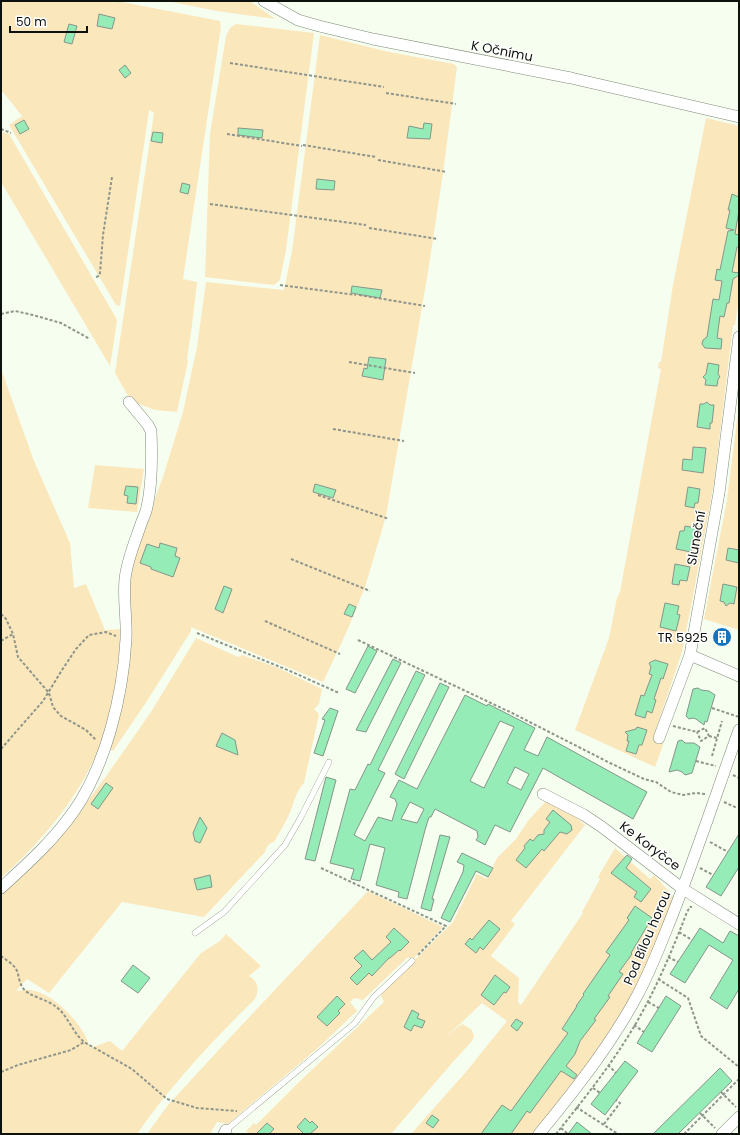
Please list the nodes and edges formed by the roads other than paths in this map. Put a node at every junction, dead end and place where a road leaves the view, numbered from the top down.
1 (264, 1) edge
2 (739, 117) edge
3 (739, 339) edge
4 (129, 402) dead end
5 (690, 655) junction
6 (739, 676) edge
7 (739, 730) edge
8 (659, 738) dead end
9 (329, 762) dead end
10 (543, 794) dead end
11 (1, 888) edge
12 (683, 889) junction
13 (739, 924) edge
14 (195, 933) dead end
15 (412, 961) road end
16 (739, 1117) edge
17 (225, 1132) edge
18 (720, 1132) edge
19 (539, 1134) edge

1 - 2 street, K Očnímu
3 - 5 street, Sluneční
4 - 11 street
5 - 6 street
5 - 8 street, Sluneční
7 - 12 street, Pod Bílou horou
9 - 14 lane
10 - 12 street, Ke Koryčce
12 - 13 street, Ke Koryčce
12 - 19 street, Pod Bílou horou
15 - 17 lane
16 - 18 street

